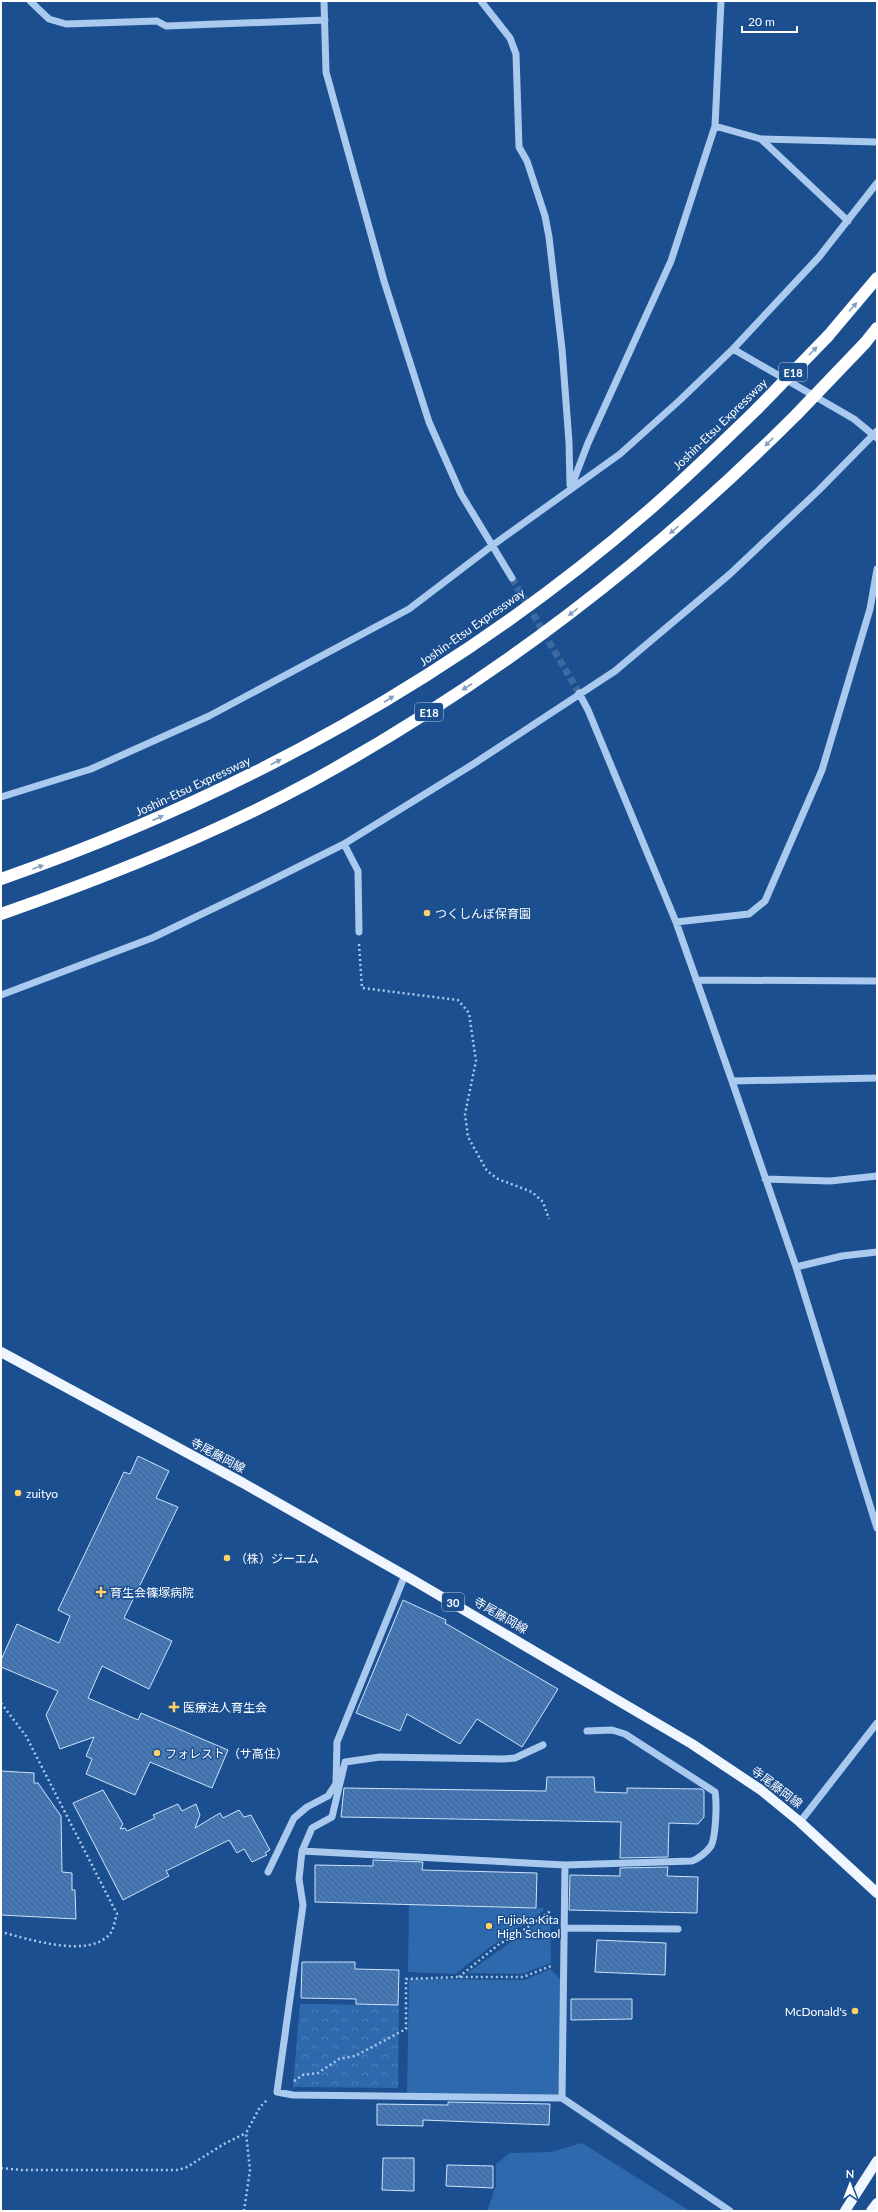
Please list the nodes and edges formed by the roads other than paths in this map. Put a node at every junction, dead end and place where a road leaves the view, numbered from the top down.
1 (30, 1) edge
2 (324, 1) edge
3 (481, 1) edge
4 (721, 1) edge
5 (325, 20) junction
6 (715, 126) junction
7 (761, 139) junction
8 (877, 142) edge
9 (877, 183) edge
10 (848, 221) junction
11 (877, 278) edge
12 (877, 328) edge
13 (733, 349) junction
14 (876, 435) edge
15 (570, 490) junction
16 (493, 545) junction
17 (877, 570) edge
18 (512, 578) tunnel mouth
19 (579, 693) junction
20 (1, 797) edge
21 (344, 844) junction
22 (1, 879) edge
23 (1, 914) edge
24 (676, 922) junction
25 (359, 932) road end
26 (696, 980) junction
27 (877, 981) edge
28 (1, 995) edge
29 (877, 1078) edge
30 (732, 1081) junction
31 (877, 1176) edge
32 (765, 1179) junction
33 (877, 1252) edge
34 (796, 1267) junction
35 (1, 1352) edge
36 (877, 1528) edge
37 (405, 1575) junction
38 (877, 1723) edge
39 (587, 1731) dead end
40 (543, 1745) dead end
41 (800, 1822) junction
42 (302, 1851) junction
43 (565, 1865) junction
44 (268, 1872) dead end
45 (877, 1893) edge
46 (565, 1928) junction
47 (678, 1929) dead end
48 (562, 2098) junction
49 (877, 2162) edge
50 (877, 2203) edge
51 (730, 2211) edge
52 (845, 2211) edge
53 (871, 2211) edge

1 - 5 street
2 - 5 street
3 - 15 street
4 - 6 street
5 - 16 street
6 - 7 street
6 - 15 street
7 - 8 street
7 - 10 street
9 - 10 street
10 - 13 street
22 -> 11 highway, Joshin-Etsu Expressway / E18, bridge
12 -> 23 highway, E18, bridge
13 - 14 street
13 - 15 street
14 - 19 street
15 - 16 street
16 - 18 street
16 - 20 street
17 - 24 street
19 - 21 street
19 - 24 street
21 - 25 street
21 - 28 street
24 - 26 street
26 - 27 street
26 - 30 street
29 - 30 street
30 - 32 street
31 - 32 street
32 - 34 street
33 - 34 street
34 - 36 street
35 - 37 main road, 寺尾藤岡線 / 30
37 - 41 main road, 寺尾藤岡線 / 30
37 - 44 street
38 - 41 street
39 - 43 street
40 - 42 street
41 - 45 main road, 寺尾藤岡線 / 30
42 - 43 street
42 - 48 street
43 - 46 street
46 - 47 street
46 - 48 street
48 - 51 street
49 - 52 main road
50 - 53 main road

